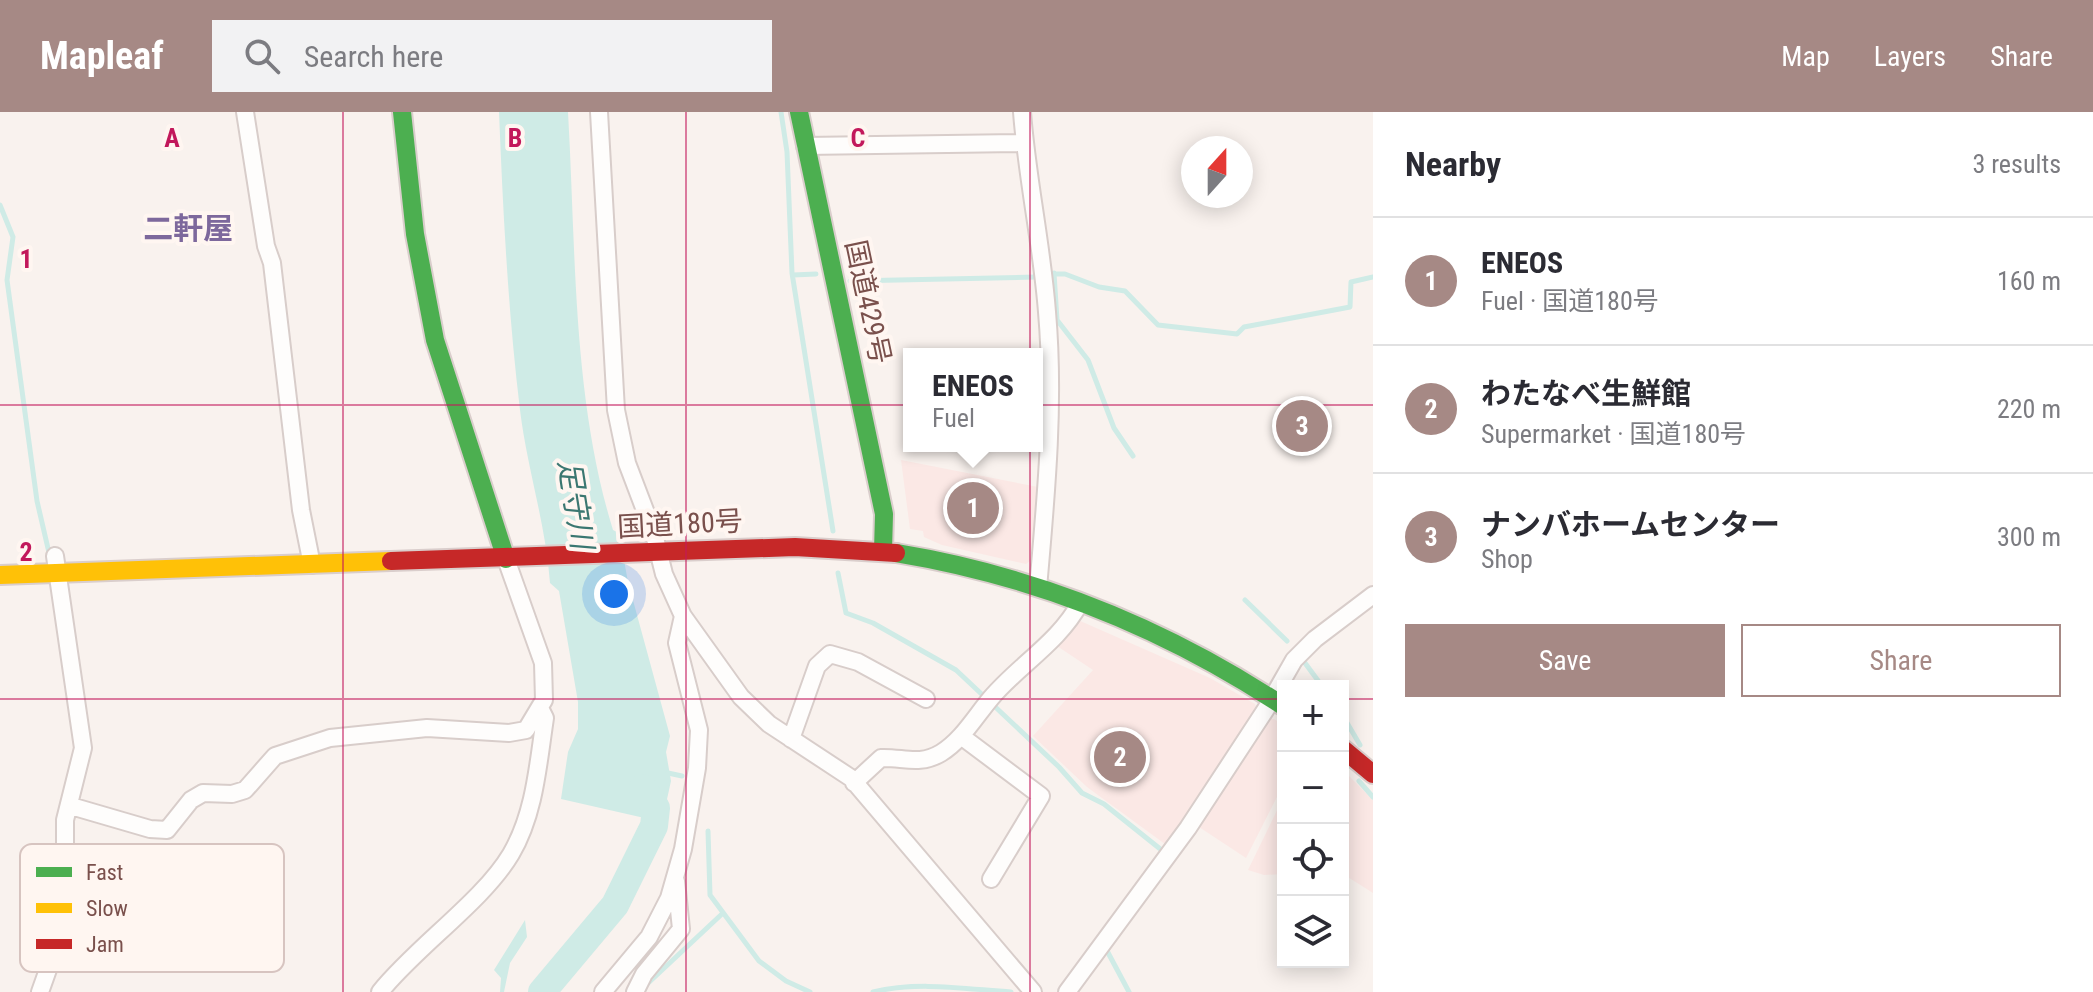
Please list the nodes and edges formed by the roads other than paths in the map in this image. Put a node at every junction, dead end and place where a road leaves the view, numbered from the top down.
1 (245, 112) edge
2 (402, 112) edge
3 (599, 112) edge
4 (799, 112) edge
5 (1022, 112) edge
6 (1024, 143) junction
7 (805, 146) junction
8 (883, 551) junction
9 (658, 553) junction
10 (514, 559) junction
11 (56, 565) junction
12 (312, 565) junction
13 (0, 575) edge
14 (1038, 588) junction
15 (1373, 595) edge
16 (1080, 603) junction
17 (683, 616) junction
18 (1286, 680) edge
19 (926, 699) dead end
20 (1277, 701) edge
21 (1277, 703) edge
22 (540, 708) junction
23 (961, 736) junction
24 (791, 739) junction
25 (1347, 752) edge
26 (1373, 774) edge
27 (854, 783) junction
28 (71, 806) junction
29 (65, 844) edge
30 (676, 879) junction
31 (991, 879) dead end
32 (47, 972) edge
33 (40, 992) edge
34 (380, 992) edge
35 (603, 992) edge
36 (635, 992) edge
37 (1033, 992) edge
38 (1067, 992) edge

1 - 12 street
2 - 10 main road
3 - 9 street
4 - 7 main road, 国道429号
5 - 6 street
6 - 7 street
6 - 14 street
7 - 8 main road, 国道429号
8 - 9 main road, 国道180号
8 - 14 main road, 国道180号
9 - 10 main road, 国道180号
9 - 17 street
10 - 12 main road, 国道180号
10 - 22 street
11 - 12 main road, 国道180号
11 - 13 main road, 国道180号
11 - 28 street
14 - 16 main road, 国道180号
15 - 18 street
16 - 20 main road, 国道180号
16 - 23 street
17 - 24 street
17 - 30 street
19 - 24 street
21 - 38 street
22 - 28 street
22 - 34 street
23 - 27 street
23 - 31 street
24 - 27 street
25 - 26 main road
27 - 37 street
28 - 29 street
30 - 35 street
30 - 36 street
32 - 33 street

